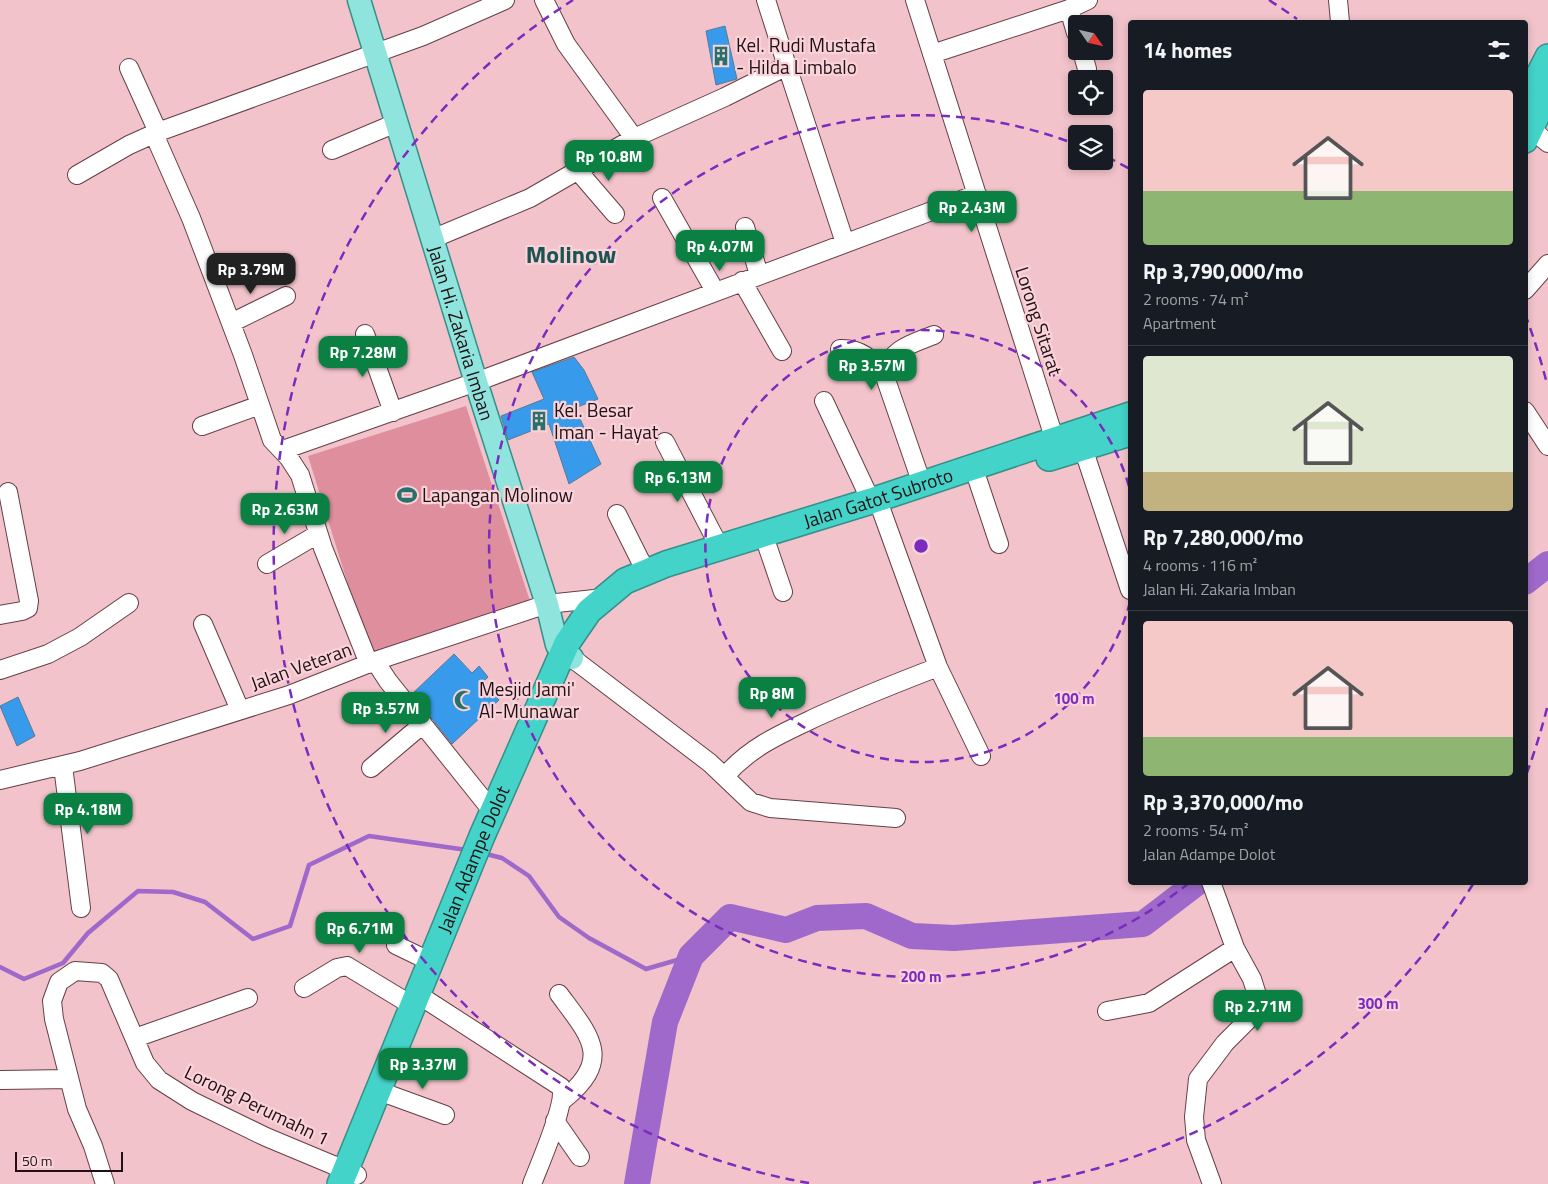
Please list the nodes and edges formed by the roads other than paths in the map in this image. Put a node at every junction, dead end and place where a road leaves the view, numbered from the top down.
1 (359, 0) edge
2 (505, 0) edge
3 (544, 0) edge
4 (766, 0) edge
5 (915, 0) edge
6 (1088, 0) edge
7 (1338, 0) edge
8 (482, 5) edge
9 (1069, 9) junction
10 (1071, 15) edge
11 (1340, 20) edge
12 (374, 52) junction
13 (932, 54) junction
14 (1548, 57) edge
15 (1084, 60) edge
16 (787, 66) junction
17 (129, 68) dead end
18 (1087, 69) dead end
19 (1548, 92) edge
20 (1528, 96) edge
21 (396, 123) junction
22 (156, 133) junction
23 (1534, 137) edge
24 (634, 138) junction
25 (332, 150) dead end
26 (578, 170) junction
27 (77, 175) dead end
28 (977, 194) junction
29 (662, 198) dead end
30 (615, 214) dead end
31 (745, 227) dead end
32 (432, 239) junction
33 (845, 243) junction
34 (1548, 264) edge
35 (759, 275) junction
36 (742, 281) junction
37 (1528, 287) edge
38 (715, 291) junction
39 (286, 296) dead end
40 (231, 323) junction
41 (365, 334) dead end
42 (934, 335) dead end
43 (840, 349) dead end
44 (782, 351) dead end
45 (884, 374) junction
46 (476, 382) junction
47 (824, 401) dead end
48 (260, 405) junction
49 (392, 412) junction
50 (1128, 416) edge
51 (1528, 416) edge
52 (202, 426) dead end
53 (1128, 433) edge
54 (665, 442) dead end
55 (1548, 446) edge
56 (1066, 448) junction
57 (283, 450) junction
58 (978, 481) junction
59 (922, 484) junction
60 (8, 492) dead end
61 (877, 506) junction
62 (618, 514) dead end
63 (318, 534) junction
64 (999, 544) dead end
65 (768, 548) junction
66 (708, 557) junction
67 (267, 564) dead end
68 (1128, 586) edge
69 (624, 588) junction
70 (783, 592) dead end
71 (129, 603) dead end
72 (548, 604) junction
73 (0, 615) edge
74 (203, 624) dead end
75 (568, 655) junction
76 (372, 662) junction
77 (938, 667) junction
78 (0, 670) edge
79 (240, 710) junction
80 (423, 724) junction
81 (981, 756) dead end
82 (63, 766) junction
83 (371, 768) dead end
84 (725, 776) junction
85 (1, 778) edge
86 (493, 812) junction
87 (896, 818) dead end
88 (488, 839) junction
89 (478, 863) junction
90 (1212, 885) edge
91 (81, 908) dead end
92 (396, 945) dead end
93 (1236, 948) junction
94 (431, 962) junction
95 (304, 988) dead end
96 (559, 994) dead end
97 (248, 998) dead end
98 (421, 1004) junction
99 (1107, 1011) dead end
100 (135, 1038) junction
101 (69, 1079) junction
102 (0, 1080) edge
103 (390, 1095) junction
104 (563, 1100) junction
105 (445, 1115) dead end
106 (555, 1121) junction
107 (580, 1157) dead end
108 (349, 1178) edge
109 (105, 1184) edge
110 (532, 1184) edge
111 (1212, 1184) edge

1 - 12 main road, Jalan Hi. Zakaria Imban
2 - 8 street
3 - 24 street
4 - 16 street
5 - 13 street, Lorong Sitarat
6 - 9 street
7 - 11 street
8 - 12 street
9 - 10 street
9 - 13 street
12 - 21 main road, Jalan Hi. Zakaria Imban
12 - 22 street
13 - 28 street, Lorong Sitarat
14 - 20 highway
15 - 18 street
16 - 24 street
16 - 33 street
17 - 22 street
19 - 23 highway
21 - 25 street
21 - 32 main road, Jalan Hi. Zakaria Imban
22 - 27 street
22 - 40 street
24 - 26 street
26 - 30 street
26 - 32 street
28 - 33 street
28 - 56 street, Lorong Sitarat
29 - 38 street
31 - 35 street
32 - 46 main road, Jalan Hi. Zakaria Imban
33 - 35 street
34 - 37 street
35 - 36 street
36 - 38 street
36 - 44 street
38 - 46 street
39 - 40 street
40 - 48 street
41 - 49 street
42 - 45 street
43 - 45 street
45 - 59 street
46 - 49 street
46 - 72 main road, Jalan Hi. Zakaria Imban
47 - 61 street
48 - 52 street
48 - 57 street
49 - 57 street
50 - 56 highway, Jalan Gatot Subroto
51 - 55 street
53 - 56 highway, Jalan Gatot Subroto
54 - 66 street
56 - 58 highway, Jalan Gatot Subroto
56 - 59 highway, Jalan Gatot Subroto
56 - 68 street, Lorong Sitarat
57 - 63 street
58 - 61 highway, Jalan Gatot Subroto
58 - 64 street
59 - 61 highway, Jalan Gatot Subroto
60 - 73 street
61 - 65 highway, Jalan Gatot Subroto
61 - 66 highway, Jalan Gatot Subroto
61 - 77 street
62 - 69 street
63 - 67 street
63 - 76 street
65 - 66 highway, Jalan Gatot Subroto
65 - 70 street
66 - 69 highway, Jalan Gatot Subroto
69 - 72 street, Jalan Veteran
69 - 75 highway, Jalan Adampe Dolot
71 - 78 street
72 - 75 main road, Jalan Hi. Zakaria Imban
72 - 76 street, Jalan Veteran
74 - 79 street
75 - 84 street
75 - 86 highway, Jalan Adampe Dolot
75 - 88 highway, Jalan Adampe Dolot
76 - 79 street, Jalan Veteran
76 - 80 street
77 - 81 street
77 - 84 street
79 - 82 street, Jalan Veteran
80 - 83 street
80 - 86 street
82 - 85 street, Jalan Veteran
82 - 91 street
84 - 87 street
86 - 88 highway, Jalan Adampe Dolot
88 - 89 highway, Jalan Adampe Dolot
89 - 94 highway, Jalan Adampe Dolot
89 - 98 highway, Jalan Adampe Dolot
90 - 93 street
92 - 94 street
93 - 99 street
93 - 111 street
94 - 98 highway, Jalan Adampe Dolot
95 - 98 street
96 - 104 street
97 - 100 street
98 - 103 highway, Jalan Adampe Dolot
98 - 104 street
98 - 108 highway, Jalan Adampe Dolot
100 - 101 street, Lorong Perumahn 1
100 - 108 street, Lorong Perumahn 1
101 - 102 street
101 - 109 street, Lorong Perumahn 1
103 - 105 street
103 - 108 highway, Jalan Adampe Dolot
104 - 106 street
106 - 107 street
106 - 110 street

